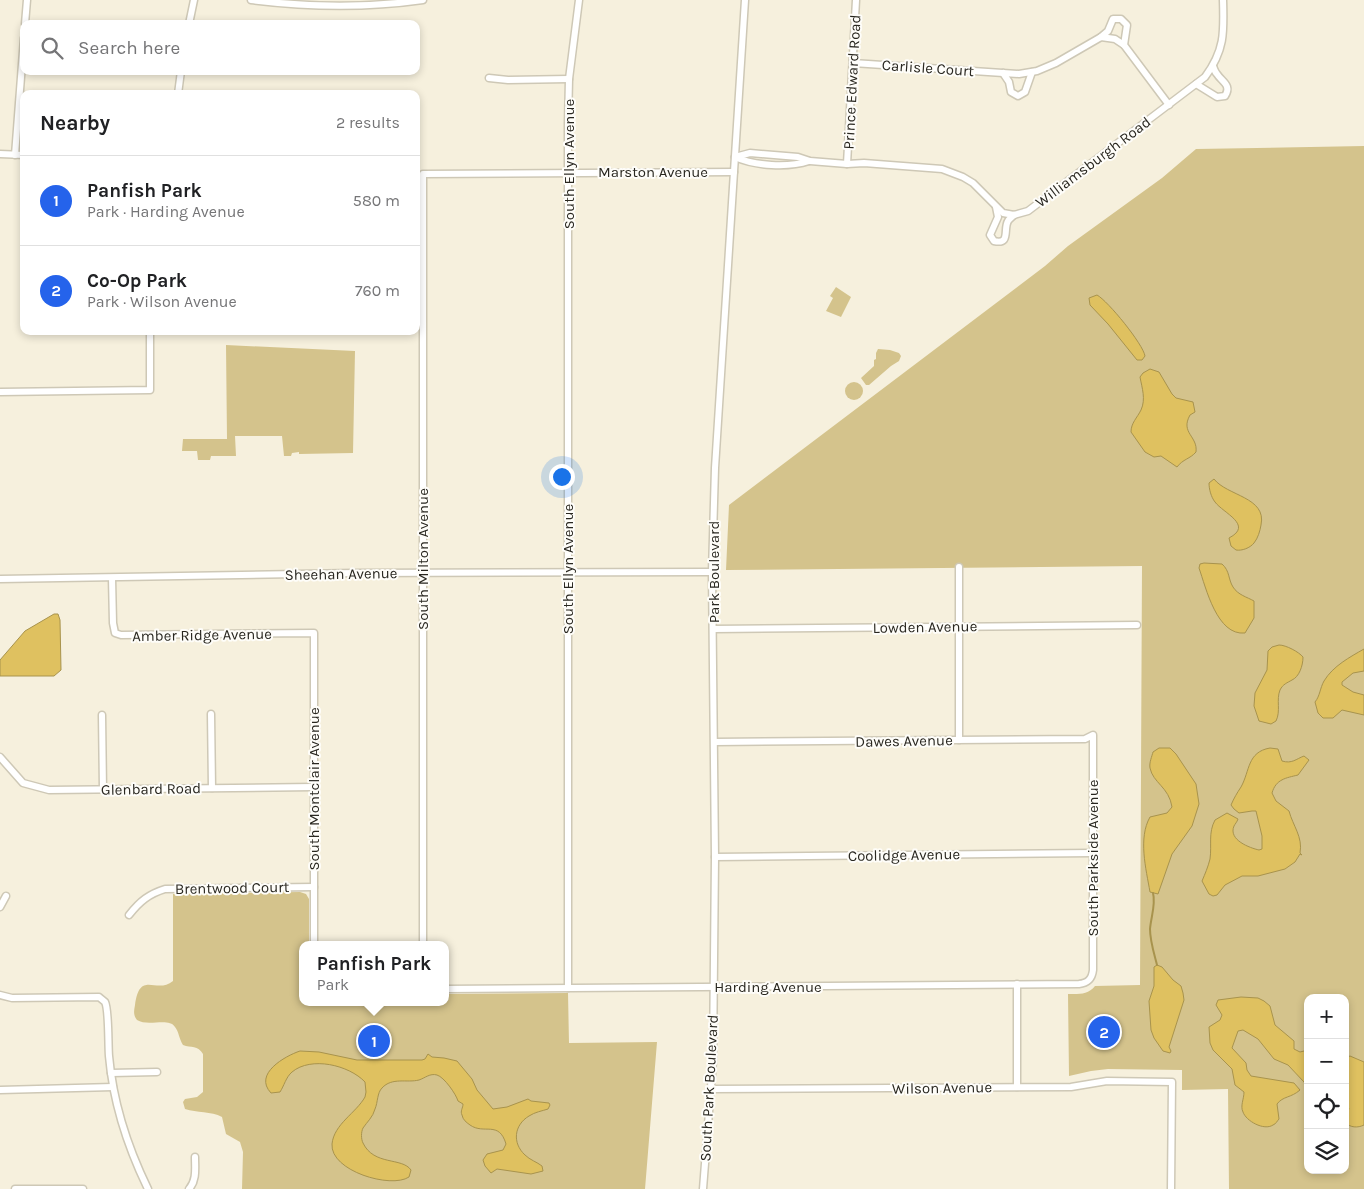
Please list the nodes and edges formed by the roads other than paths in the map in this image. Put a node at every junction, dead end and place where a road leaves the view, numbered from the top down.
1 (26, 0) edge
2 (194, 0) edge
3 (250, 0) edge
4 (423, 0) edge
5 (579, 0) edge
6 (745, 0) edge
7 (856, 0) edge
8 (1223, 0) edge
9 (25, 20) edge
10 (190, 20) edge
11 (1101, 37) junction
12 (1124, 45) junction
13 (853, 63) junction
14 (1213, 66) junction
15 (1032, 72) junction
16 (1003, 73) junction
17 (21, 75) edge
18 (180, 75) edge
19 (489, 78) dead end
20 (569, 79) junction
21 (1196, 84) junction
22 (20, 90) edge
23 (20, 90) edge
24 (179, 90) edge
25 (1169, 105) junction
26 (0, 154) edge
27 (15, 155) junction
28 (20, 155) edge
29 (735, 157) junction
30 (810, 161) junction
31 (847, 164) junction
32 (568, 172) junction
33 (734, 172) junction
34 (423, 174) joint
35 (996, 207) junction
36 (1014, 215) junction
37 (150, 335) edge
38 (0, 392) edge
39 (959, 567) dead end
40 (568, 572) junction
41 (712, 572) junction
42 (423, 573) junction
43 (112, 578) junction
44 (0, 579) edge
45 (1137, 625) dead end
46 (959, 626) junction
47 (714, 629) junction
48 (314, 634) joint
49 (211, 714) dead end
50 (102, 715) dead end
51 (1094, 735) joint
52 (959, 740) junction
53 (714, 742) junction
54 (0, 757) edge
55 (314, 787) junction
56 (212, 788) junction
57 (103, 790) junction
58 (1093, 853) junction
59 (715, 857) junction
60 (314, 887) junction
61 (6, 896) dead end
62 (0, 908) edge
63 (129, 915) dead end
64 (314, 941) edge
65 (423, 941) edge
66 (1090, 980) joint
67 (1017, 984) junction
68 (713, 987) junction
69 (568, 988) junction
70 (449, 989) edge
71 (0, 995) edge
72 (157, 1072) dead end
73 (111, 1073) junction
74 (113, 1087) junction
75 (1017, 1087) junction
76 (712, 1089) junction
77 (0, 1090) edge
78 (195, 1157) dead end
79 (15, 1189) edge
80 (83, 1189) edge
81 (148, 1189) edge
82 (189, 1189) edge
83 (703, 1189) edge
84 (1171, 1189) edge

1 - 9 street
2 - 10 street
3 - 4 street
5 - 20 street, South Ellyn Avenue
6 - 29 street
7 - 13 street, Prince Edward Road
8 - 14 street
11 - 12 street
11 - 12 street, Carlisle Court
11 - 15 street, Carlisle Court
12 - 25 street
13 - 16 street, Carlisle Court
13 - 31 street, Prince Edward Road
14 - 21 street, Williamsburgh Road
14 - 21 street
15 - 16 street, Carlisle Court
15 - 16 street
17 - 22 street
18 - 24 street
19 - 20 street
20 - 32 street, South Ellyn Avenue
21 - 25 street, Williamsburgh Road
23 - 27 street
25 - 36 street, Williamsburgh Road
26 - 27 street
27 - 28 street
29 - 30 street
29 - 30 street
29 - 33 street, Park Boulevard
30 - 31 street
31 - 35 street
32 - 33 street, Marston Avenue
32 - 34 street, Marston Avenue
32 - 40 street, South Ellyn Avenue
33 - 41 street, Park Boulevard
34 - 42 street, South Milton Avenue
35 - 36 street
35 - 36 street
37 - 38 street
39 - 46 street
40 - 41 street, Sheehan Avenue
40 - 42 street, Sheehan Avenue
40 - 69 street, South Ellyn Avenue
41 - 47 street, Park Boulevard
42 - 43 street, Sheehan Avenue
42 - 65 street, South Milton Avenue
43 - 44 street, Sheehan Avenue
43 - 48 street, Amber Ridge Avenue
45 - 46 street, Lowden Avenue
46 - 47 street, Lowden Avenue
46 - 52 street
47 - 53 street, Park Boulevard
48 - 55 street, South Montclair Avenue
49 - 56 street
50 - 57 street
51 - 52 street, Dawes Avenue
51 - 58 street, South Parkside Avenue
52 - 53 street, Dawes Avenue
53 - 59 street, Park Boulevard
54 - 57 street, Glenbard Road
55 - 56 street, Glenbard Road
55 - 60 street, South Montclair Avenue
56 - 57 street, Glenbard Road
58 - 59 street, Coolidge Avenue
58 - 66 street, South Parkside Avenue
59 - 68 street, Park Boulevard
60 - 63 street, Brentwood Court
60 - 64 street, South Montclair Avenue
61 - 62 street
66 - 67 street, Harding Avenue
67 - 68 street, Harding Avenue
67 - 75 street
68 - 69 street, Harding Avenue
68 - 76 street, South Park Boulevard
69 - 70 street, Harding Avenue
71 - 73 street
72 - 73 street
73 - 74 street
74 - 77 street
74 - 81 street
75 - 76 street, Wilson Avenue
75 - 84 street, Wilson Avenue
76 - 83 street, South Park Boulevard
78 - 82 street
79 - 80 street

